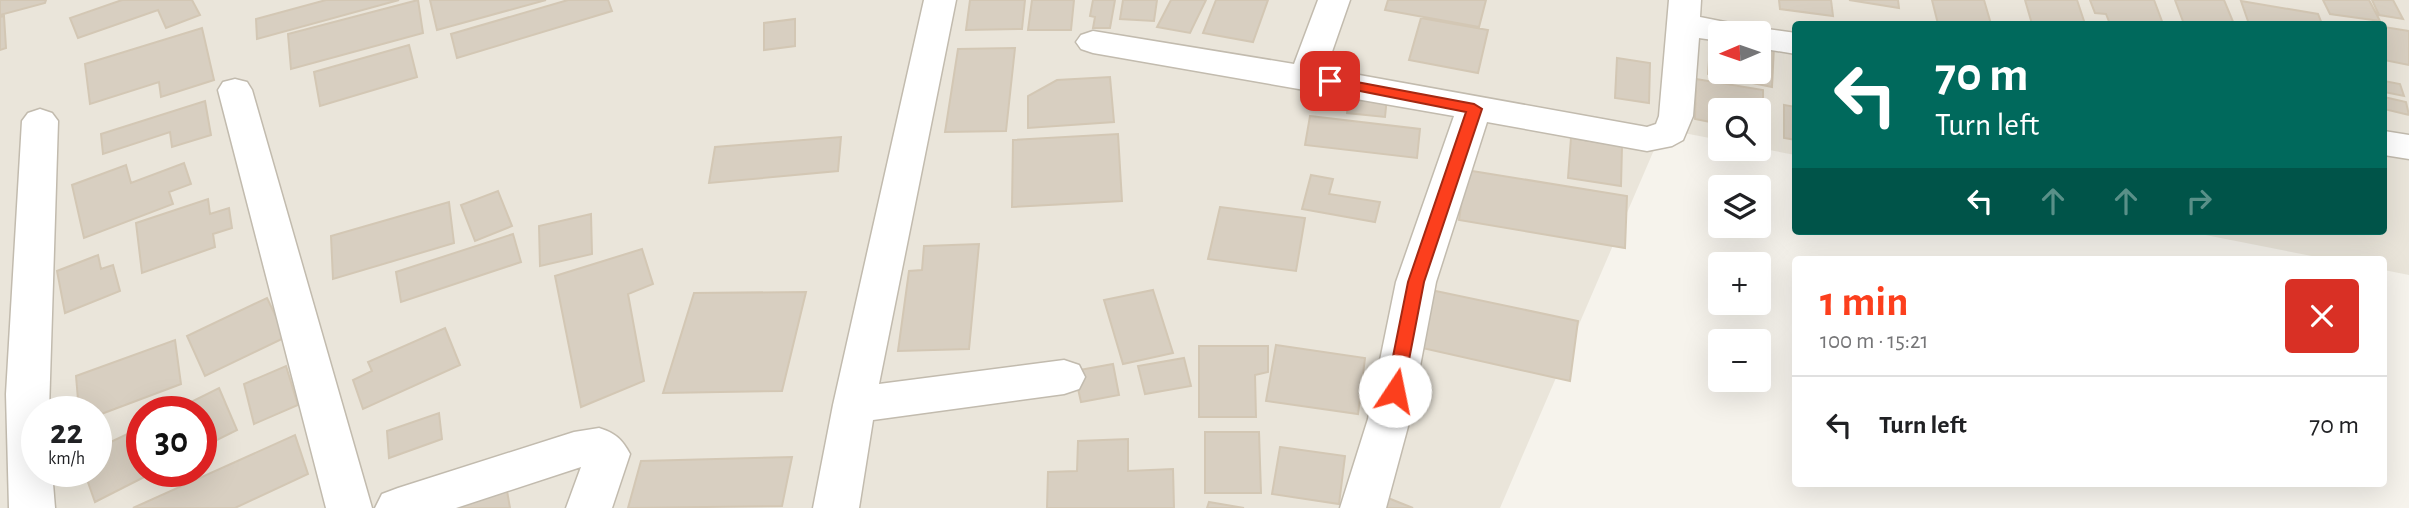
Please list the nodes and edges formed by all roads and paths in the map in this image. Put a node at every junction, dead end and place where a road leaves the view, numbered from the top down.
1 (940, 0) edge
2 (1334, 0) edge
3 (1684, 12) edge
4 (1708, 22) edge
5 (1771, 40) edge
6 (1093, 42) dead end
7 (1792, 43) edge
8 (1306, 77) junction
9 (235, 90) dead end
10 (1474, 109) junction
11 (40, 121) dead end
12 (2387, 143) edge
13 (2409, 147) edge
14 (1064, 377) dead end
15 (854, 405) junction
16 (32, 508) edge
17 (349, 508) edge
18 (398, 508) edge
19 (589, 508) edge
20 (836, 508) edge
21 (1363, 508) edge

1 - 15 street
2 - 8 street
3 - 4 street
3 - 10 street
5 - 7 street
6 - 8 street
8 - 10 street
9 - 17 street
10 - 21 street
11 - 16 street
12 - 13 street
14 - 15 street
15 - 20 street
18 - 19 street

